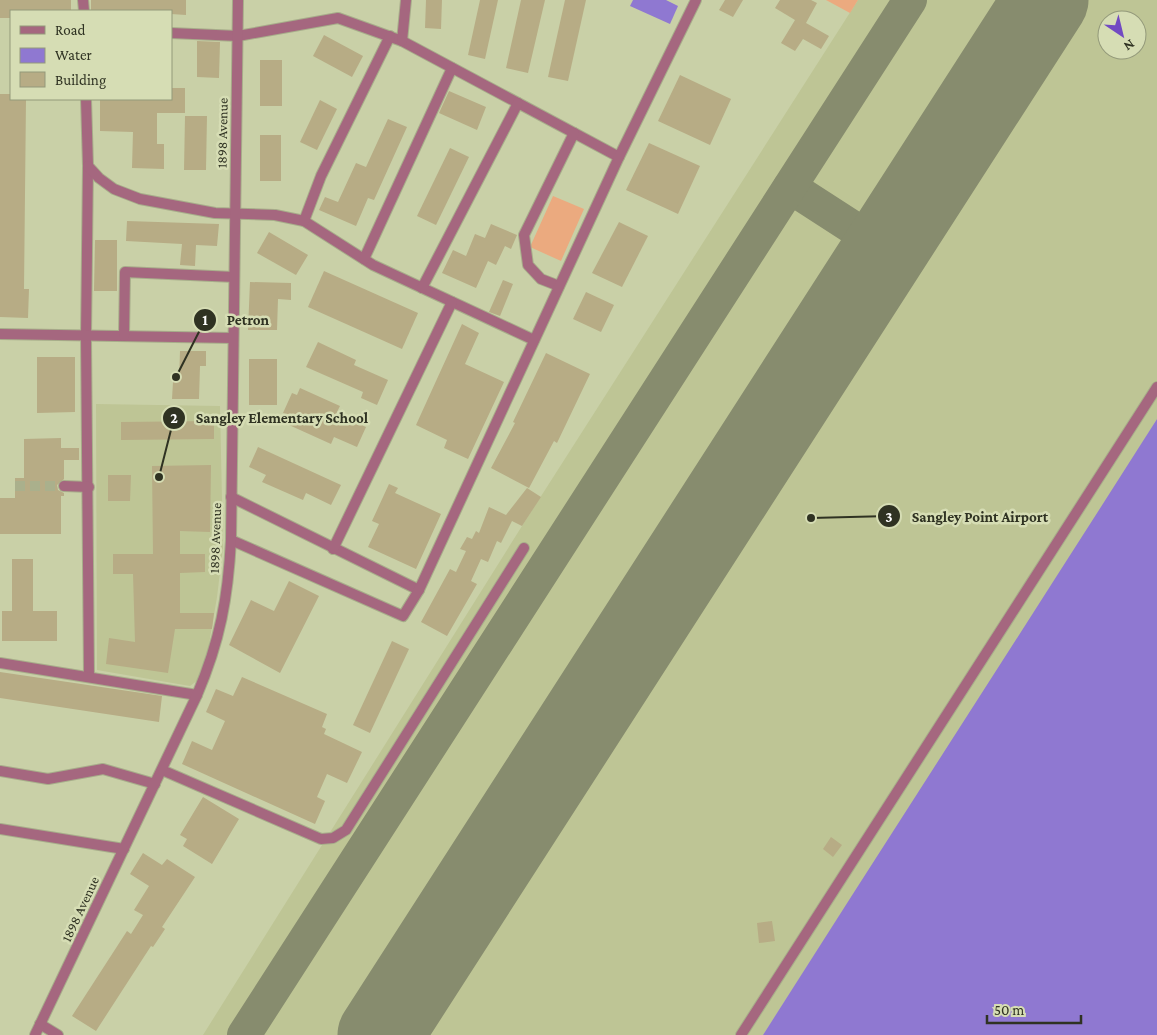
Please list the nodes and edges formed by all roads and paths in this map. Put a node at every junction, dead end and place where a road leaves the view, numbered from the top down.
1 (238, 0) edge
2 (406, 0) edge
3 (696, 0) edge
4 (172, 32) edge
5 (238, 36) junction
6 (390, 36) junction
7 (402, 41) junction
8 (452, 68) junction
9 (86, 100) edge
10 (518, 103) junction
11 (574, 133) junction
12 (619, 157) junction
13 (88, 166) junction
14 (235, 214) junction
15 (304, 221) junction
16 (364, 259) junction
17 (234, 277) junction
18 (559, 286) junction
19 (422, 288) junction
20 (452, 302) junction
21 (0, 334) edge
22 (124, 336) junction
23 (86, 337) junction
24 (233, 338) junction
25 (534, 340) junction
26 (1157, 387) edge
27 (64, 486) tunnel mouth
28 (89, 487) junction
29 (231, 497) junction
30 (230, 540) junction
31 (333, 548) junction
32 (524, 548) dead end
33 (419, 590) junction
34 (0, 663) edge
35 (89, 677) junction
36 (197, 695) junction
37 (162, 770) junction
38 (0, 771) edge
39 (155, 784) junction
40 (0, 829) edge
41 (124, 849) junction
42 (40, 1024) junction
43 (35, 1035) edge
44 (58, 1035) edge
45 (741, 1035) edge

1 - 5 street, 1898 Avenue
2 - 7 street
3 - 12 street
4 - 5 street
5 - 6 street
5 - 14 street, 1898 Avenue
6 - 7 street
6 - 15 street
7 - 8 street
8 - 10 street
8 - 16 street
9 - 13 street
10 - 11 street
10 - 19 street
11 - 12 street
11 - 18 street
12 - 18 street
13 - 14 street
13 - 23 street
14 - 15 street
14 - 17 street, 1898 Avenue
15 - 16 street
16 - 19 street
17 - 22 street
17 - 24 street, 1898 Avenue
18 - 25 street
19 - 20 street
20 - 25 street
20 - 31 street
21 - 23 street
22 - 23 street
22 - 24 street
23 - 28 street
24 - 29 street, 1898 Avenue
25 - 33 street
26 - 45 street
27 - 28 street
28 - 35 street
29 - 30 street, 1898 Avenue
29 - 31 street
30 - 33 street
30 - 36 street, 1898 Avenue
31 - 33 street
32 - 37 street
34 - 35 street
35 - 36 street
36 - 37 street, 1898 Avenue
37 - 39 street, 1898 Avenue
38 - 39 street
39 - 41 street, 1898 Avenue
40 - 41 street
41 - 42 street, 1898 Avenue
42 - 43 street, 1898 Avenue
42 - 44 street

